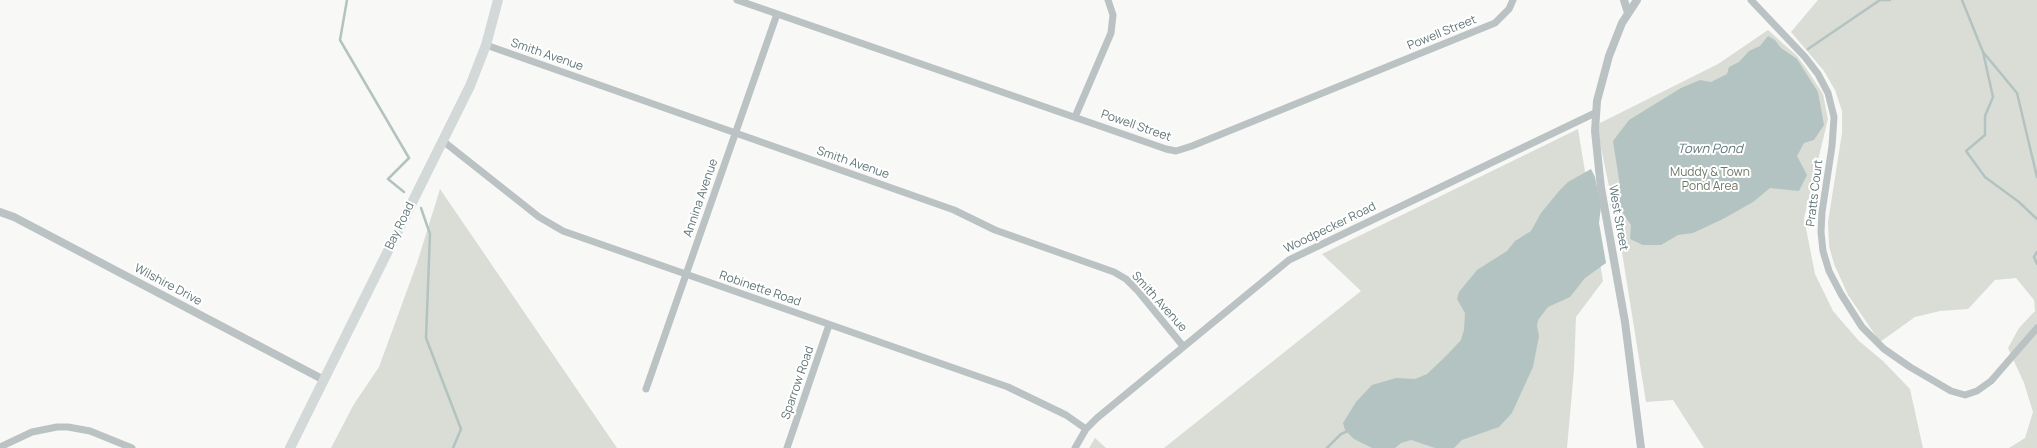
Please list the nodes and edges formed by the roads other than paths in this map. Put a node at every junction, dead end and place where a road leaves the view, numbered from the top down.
1 (498, 0) edge
2 (737, 0) edge
3 (1108, 0) edge
4 (1513, 0) edge
5 (1624, 0) edge
6 (1637, 0) edge
7 (1751, 0) edge
8 (1628, 13) junction
9 (777, 14) junction
10 (486, 45) junction
11 (1595, 113) junction
12 (1075, 116) junction
13 (735, 133) junction
14 (443, 141) junction
15 (0, 212) edge
16 (686, 275) junction
17 (829, 325) junction
18 (2037, 328) edge
19 (1183, 346) junction
20 (324, 380) junction
21 (646, 389) dead end
22 (1086, 430) junction
23 (0, 447) edge
24 (132, 448) edge
25 (290, 448) edge
26 (787, 448) edge
27 (1075, 448) edge
28 (1641, 448) edge

1 - 10 main road, Bay Road
2 - 9 street, Powell Street
3 - 12 street
4 - 12 street, Powell Street
5 - 8 street
6 - 8 street, West Street
7 - 18 street, Pratts Court
8 - 11 street, West Street
9 - 12 street, Powell Street
9 - 13 street, Annina Avenue
10 - 13 street, Smith Avenue
10 - 14 main road, Bay Road
11 - 19 street, Woodpecker Road
11 - 28 street, West Street
13 - 16 street, Annina Avenue
13 - 19 street, Smith Avenue
14 - 16 street, Robinette Road
14 - 20 main road, Bay Road
15 - 20 street, Wilshire Drive
16 - 17 street, Robinette Road
16 - 21 street, Annina Avenue
17 - 22 street, Robinette Road
17 - 26 street, Sparrow Road
19 - 22 street, Woodpecker Road
20 - 25 main road, Bay Road
22 - 27 street, Woodpecker Road
23 - 24 street

